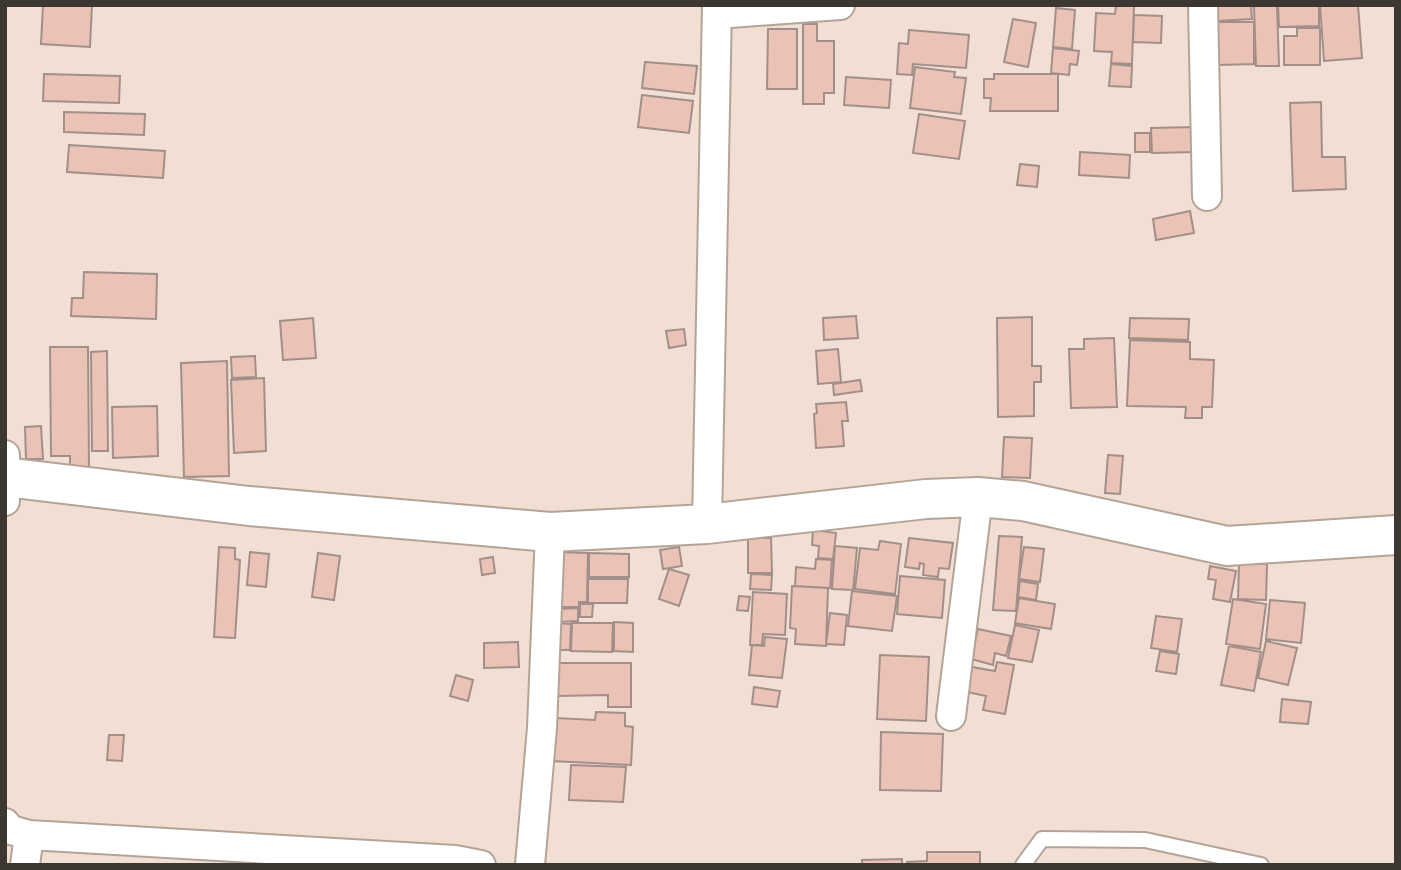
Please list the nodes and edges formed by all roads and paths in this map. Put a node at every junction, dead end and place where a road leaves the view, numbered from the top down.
1 (840, 5) edge
2 (1203, 5) edge
3 (717, 9) edge
4 (1207, 196) dead end
5 (6, 478) edge
6 (978, 498) junction
7 (707, 524) junction
8 (550, 532) junction
9 (1396, 535) edge
10 (951, 716) dead end
11 (17, 829) edge
12 (25, 865) edge
13 (481, 865) edge
14 (530, 865) edge
15 (1023, 865) edge
16 (1261, 865) edge

1 - 3 street
2 - 4 street
3 - 7 street
5 - 8 street
6 - 7 street
6 - 9 street
6 - 10 street
7 - 8 street
8 - 14 street
11 - 12 street
11 - 13 street
15 - 16 lane

